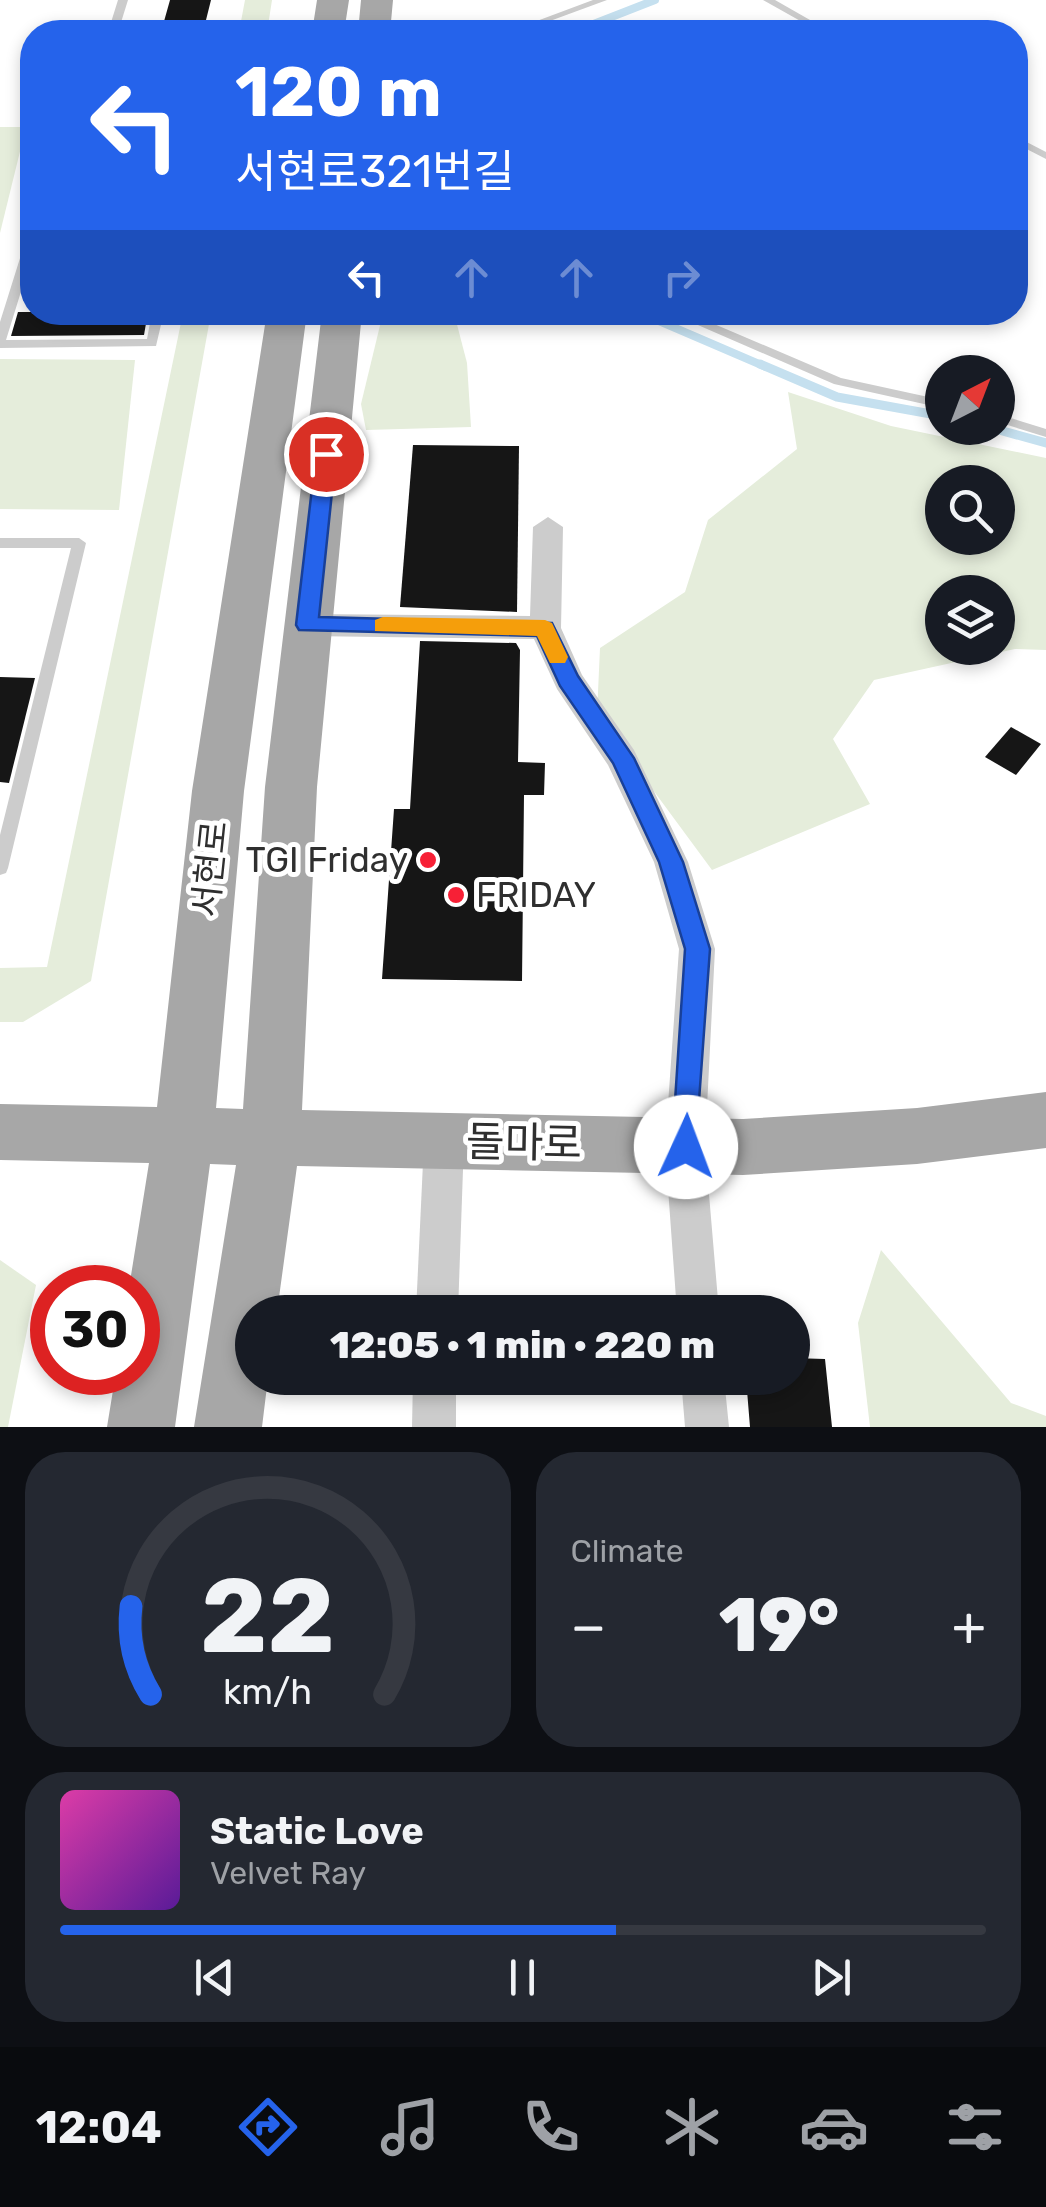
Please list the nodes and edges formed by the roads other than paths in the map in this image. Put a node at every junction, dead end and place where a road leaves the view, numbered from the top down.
1 (602, 0) edge
2 (768, 0) edge
3 (546, 20) edge
4 (804, 20) edge
5 (20, 278) edge
6 (155, 325) edge
7 (285, 325) edge
8 (341, 325) edge
9 (705, 325) edge
10 (0, 342) edge
11 (925, 400) edge
12 (1015, 423) edge
13 (1046, 433) edge
14 (548, 527) dead end
15 (0, 542) edge
16 (307, 625) junction
17 (545, 628) junction
18 (0, 868) edge
19 (1046, 1120) edge
20 (0, 1132) edge
21 (184, 1135) junction
22 (271, 1137) junction
23 (444, 1142) junction
24 (686, 1147) junction
25 (439, 1295) edge
26 (697, 1295) edge
27 (435, 1395) edge
28 (704, 1395) edge
29 (141, 1427) edge
30 (228, 1427) edge
31 (434, 1427) edge
32 (707, 1427) edge

1 - 3 lane
2 - 4 lane
5 - 10 lane
6 - 10 lane
7 - 21 main road, 서현로
8 - 16 main road
9 - 11 lane
12 - 13 lane
14 - 17 street
15 - 18 lane
16 - 17 street
16 - 22 main road
17 - 24 street
19 - 24 main road, 돌마로
20 - 21 main road, 돌마로
21 - 22 main road, 돌마로
21 - 29 main road, 서현로
22 - 23 main road, 돌마로
22 - 30 main road
23 - 24 main road, 돌마로
23 - 25 street
24 - 26 street
27 - 31 street
28 - 32 street

